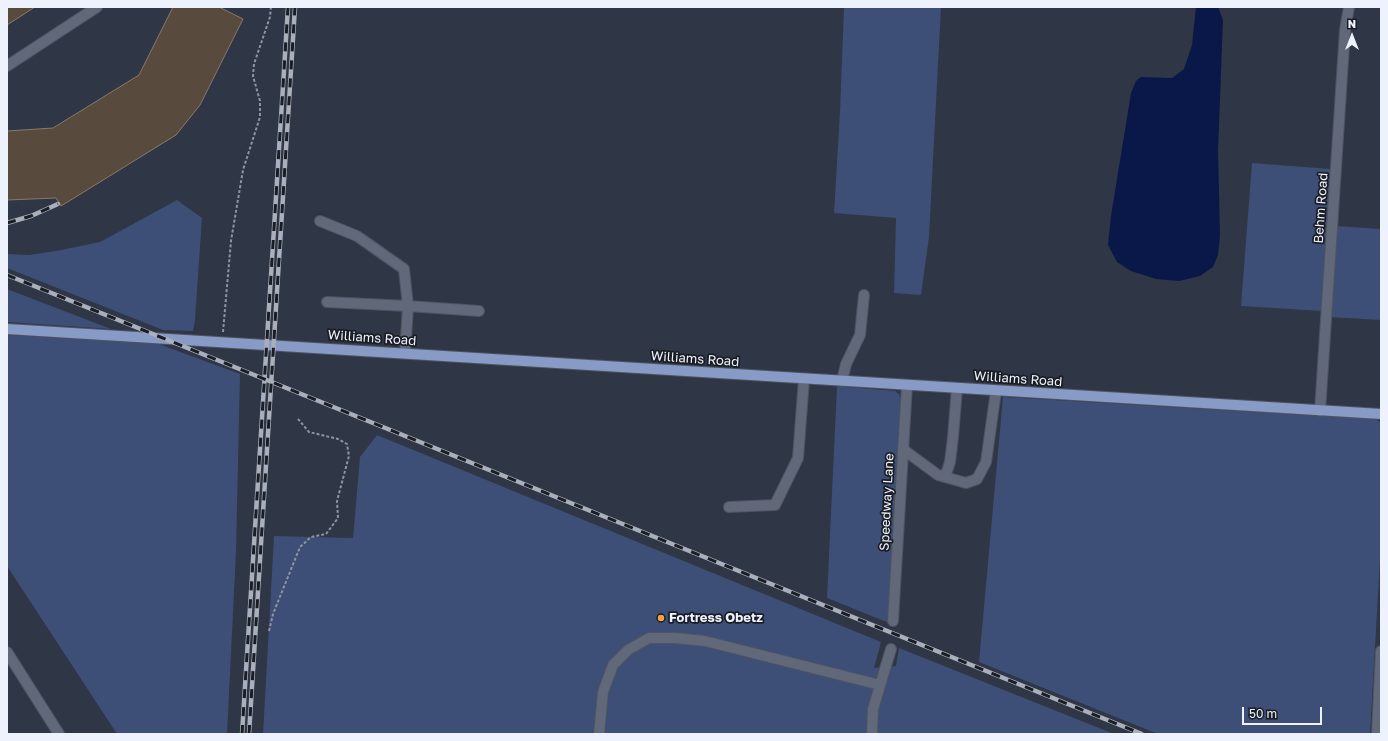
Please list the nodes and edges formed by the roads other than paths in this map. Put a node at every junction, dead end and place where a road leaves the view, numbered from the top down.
1 (97, 7) edge
2 (1349, 7) edge
3 (7, 66) edge
4 (320, 221) dead end
5 (864, 295) dead end
6 (327, 302) dead end
7 (408, 306) junction
8 (478, 311) dead end
9 (7, 329) edge
10 (405, 353) junction
11 (804, 379) junction
12 (842, 381) junction
13 (907, 385) junction
14 (957, 388) junction
15 (996, 391) junction
16 (1320, 411) junction
17 (1381, 414) edge
18 (904, 450) junction
19 (945, 477) junction
20 (729, 507) dead end
21 (893, 621) dead end
22 (891, 649) dead end
23 (1381, 651) edge
24 (7, 652) edge
25 (880, 685) junction
26 (59, 734) edge
27 (599, 734) edge
28 (872, 734) edge
29 (1377, 734) edge

1 - 3 street
2 - 16 street, Behm Road
4 - 7 street
5 - 12 street
6 - 7 street
7 - 8 street
7 - 10 street
9 - 10 main road, Williams Road
10 - 11 main road, Williams Road
11 - 12 main road, Williams Road
11 - 20 street
12 - 13 main road, Williams Road
13 - 14 main road, Williams Road
13 - 18 street, Speedway Lane
14 - 15 main road, Williams Road
14 - 19 street
15 - 16 main road, Williams Road
15 - 19 street
16 - 17 main road, Williams Road
18 - 19 street
18 - 21 street, Speedway Lane
22 - 25 street
23 - 29 street
24 - 26 street
25 - 27 street
25 - 28 street

